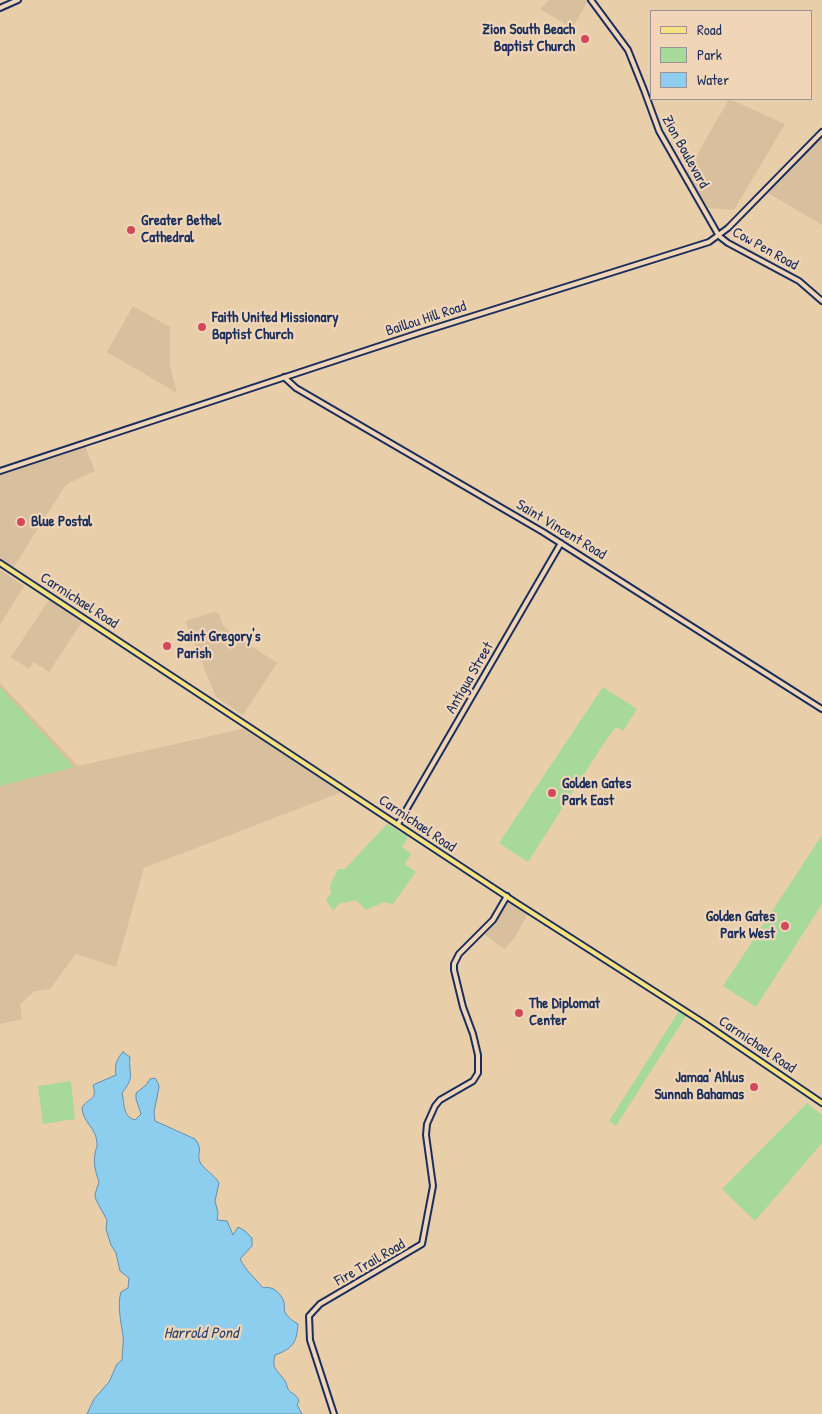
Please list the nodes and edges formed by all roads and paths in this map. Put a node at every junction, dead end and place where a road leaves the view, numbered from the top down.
1 (18, 0) edge
2 (591, 0) edge
3 (0, 8) edge
4 (822, 132) edge
5 (719, 236) junction
6 (822, 301) edge
7 (284, 377) junction
8 (0, 471) edge
9 (561, 543) junction
10 (0, 564) edge
11 (822, 709) edge
12 (398, 824) junction
13 (506, 896) junction
14 (822, 1102) edge
15 (334, 1414) edge

1 - 3 street
2 - 5 street, Zion Boulevard
4 - 5 street, Baillou Hill Road
5 - 6 street, Cow Pen Road
5 - 7 street, Baillou Hill Road
7 - 8 street, Baillou Hill Road
7 - 9 street, Saint Vincent Road
9 - 11 street, Saint Vincent Road
9 - 12 street, Antigua Street
10 - 12 main road, Carmichael Road
12 - 13 main road, Carmichael Road
13 - 14 main road, Carmichael Road
13 - 15 street, Fire Trail Road

